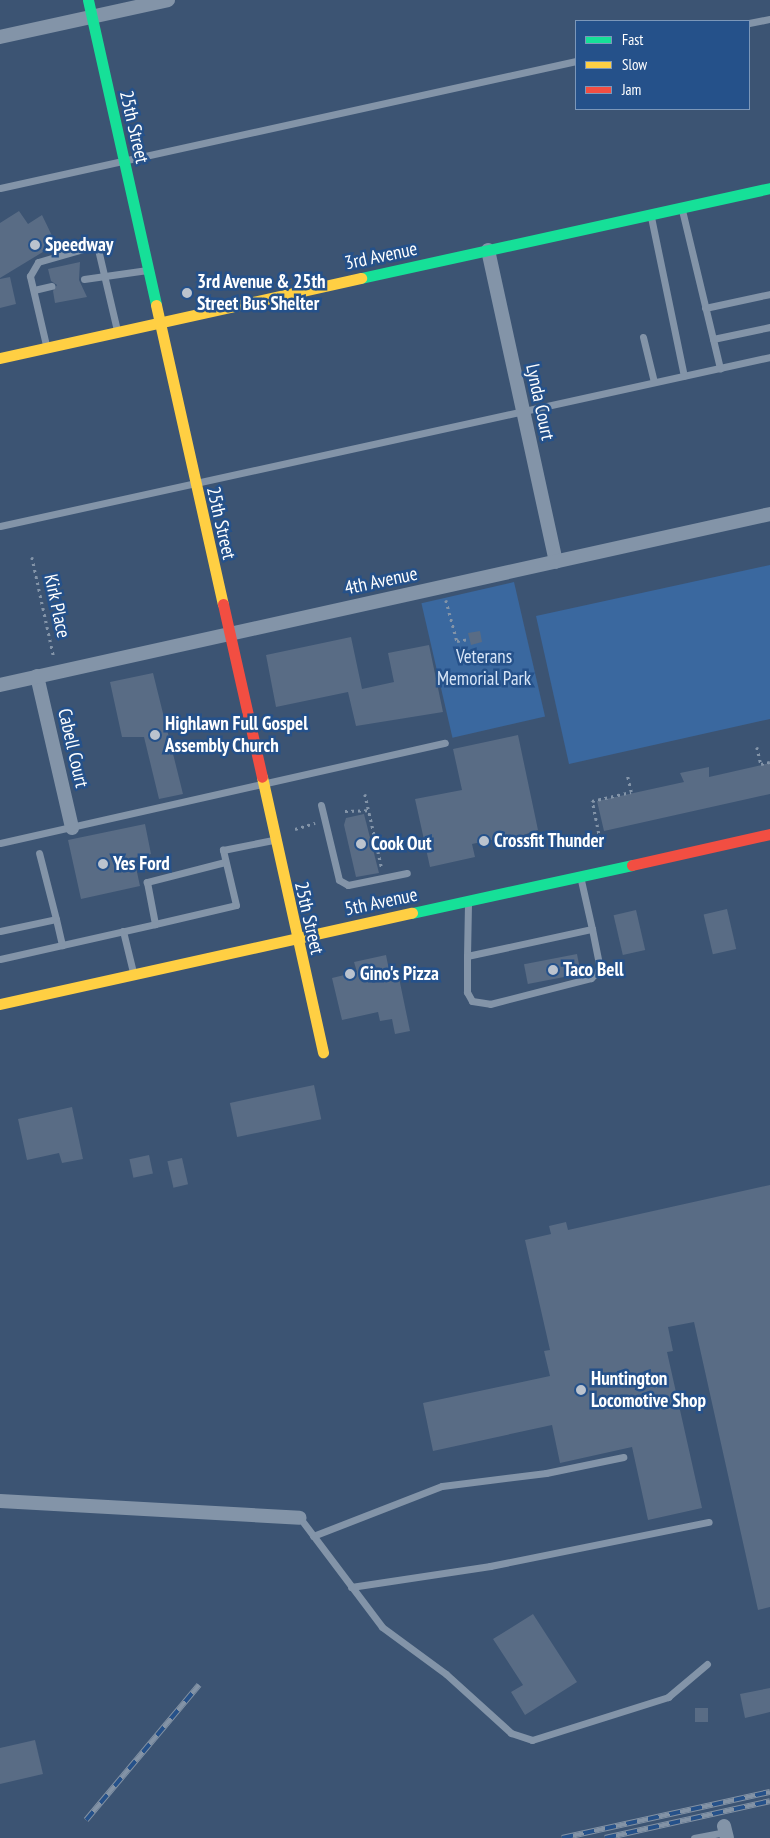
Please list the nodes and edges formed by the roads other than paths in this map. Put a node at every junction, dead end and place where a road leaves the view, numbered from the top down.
1 (88, 0) edge
2 (168, 0) edge
3 (92, 17) junction
4 (770, 19) edge
5 (750, 23) edge
6 (0, 37) edge
7 (575, 61) edge
8 (124, 162) junction
9 (0, 188) edge
10 (770, 188) edge
11 (681, 207) junction
12 (651, 214) junction
13 (488, 250) junction
14 (148, 270) junction
15 (105, 274) junction
16 (84, 279) dead end
17 (52, 286) dead end
18 (34, 290) junction
19 (770, 294) edge
20 (705, 308) junction
21 (159, 323) junction
22 (770, 327) edge
23 (118, 332) junction
24 (643, 337) dead end
25 (713, 339) junction
26 (46, 348) junction
27 (770, 357) edge
28 (0, 358) edge
29 (720, 368) junction
30 (684, 376) junction
31 (654, 382) junction
32 (523, 411) junction
33 (194, 484) junction
34 (770, 514) edge
35 (0, 526) edge
36 (556, 562) junction
37 (229, 633) junction
38 (37, 676) junction
39 (0, 685) edge
40 (445, 743) dead end
41 (262, 785) junction
42 (320, 805) dead end
43 (72, 828) junction
44 (770, 834) edge
45 (274, 840) junction
46 (0, 844) edge
47 (39, 853) dead end
48 (226, 862) junction
49 (407, 873) dead end
50 (580, 876) junction
51 (469, 901) junction
52 (56, 919) junction
53 (155, 924) junction
54 (592, 929) junction
55 (0, 931) edge
56 (123, 931) junction
57 (296, 939) junction
58 (62, 945) junction
59 (467, 956) junction
60 (0, 959) edge
61 (134, 975) junction
62 (0, 1004) edge
63 (323, 1052) dead end
64 (623, 1457) dead end
65 (0, 1501) edge
66 (300, 1518) joint
67 (709, 1522) dead end
68 (313, 1536) junction
69 (351, 1587) junction
70 (707, 1664) dead end
71 (726, 1832) edge
72 (694, 1838) edge

1 - 3 main road, 25th Street
2 - 3 street
3 - 6 street
3 - 8 main road, 25th Street
4 - 5 lane
7 - 8 lane
8 - 9 lane
8 - 14 main road, 25th Street
10 - 11 main road, 3rd Avenue
11 - 12 main road, 3rd Avenue
11 - 20 lane
12 - 13 main road, 3rd Avenue
12 - 30 lane
13 - 21 main road, 3rd Avenue
13 - 32 street, Lynda Court
14 - 15 lane
14 - 21 main road, 25th Street
15 - 16 lane
15 - 18 lane
15 - 23 lane
17 - 18 lane
18 - 26 lane
19 - 20 lane
20 - 25 lane
21 - 23 main road, 3rd Avenue
21 - 33 main road, 25th Street
22 - 25 lane
23 - 26 main road, 3rd Avenue
24 - 31 lane
25 - 29 lane
26 - 28 main road, 3rd Avenue
27 - 29 lane
29 - 30 lane
30 - 31 lane
31 - 32 lane
32 - 33 lane
32 - 36 street, Lynda Court
33 - 35 lane
33 - 37 main road, 25th Street
34 - 36 street, 4th Avenue
36 - 37 street, 4th Avenue
37 - 38 street, 4th Avenue
37 - 41 main road, 25th Street
38 - 39 street, 4th Avenue
38 - 43 street, Cabell Court
40 - 41 lane
41 - 43 lane
41 - 45 main road, 25th Street
42 - 49 lane
43 - 46 lane
44 - 50 main road, 5th Avenue
45 - 48 lane
45 - 57 main road, 25th Street
47 - 52 lane
48 - 53 lane
48 - 53 lane
50 - 51 main road, 5th Avenue
50 - 54 lane
51 - 57 main road, 5th Avenue
51 - 59 lane
52 - 55 lane
52 - 58 lane
53 - 56 lane
54 - 59 lane
54 - 59 lane
56 - 58 lane
56 - 61 lane
57 - 61 main road, 5th Avenue
57 - 63 main road, 25th Street
58 - 60 lane
61 - 62 main road, 5th Avenue
64 - 68 lane
65 - 66 street
66 - 68 lane
67 - 69 lane
68 - 69 lane
69 - 70 lane
71 - 72 lane

